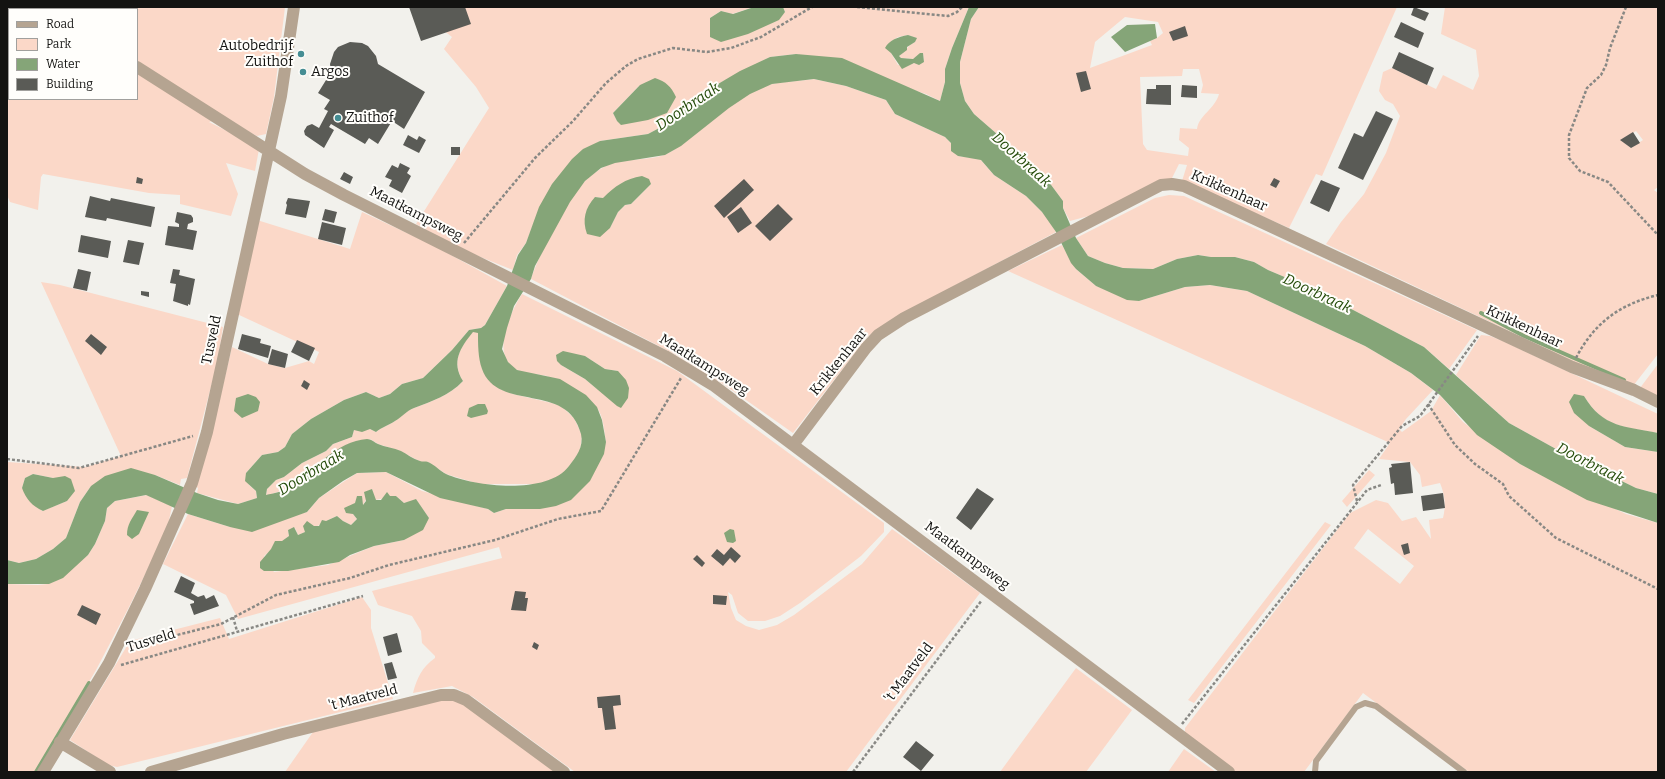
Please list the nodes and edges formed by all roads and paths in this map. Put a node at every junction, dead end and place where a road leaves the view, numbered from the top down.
1 (294, 7) edge
2 (812, 7) edge
3 (857, 7) edge
4 (962, 7) edge
5 (1626, 7) edge
6 (138, 69) edge
7 (268, 150) junction
8 (1658, 235) edge
9 (458, 252) junction
10 (1658, 295) edge
11 (1484, 325) junction
12 (1577, 356) dead end
13 (687, 369) junction
14 (1658, 402) edge
15 (1428, 404) junction
16 (207, 432) junction
17 (793, 445) junction
18 (7, 459) edge
19 (1381, 485) dead end
20 (1358, 502) junction
21 (1658, 589) edge
22 (989, 592) junction
23 (363, 596) dead end
24 (233, 618) junction
25 (237, 631) junction
26 (118, 645) junction
27 (109, 663) junction
28 (1175, 732) junction
29 (60, 742) junction
30 (43, 772) edge
31 (110, 772) edge
32 (151, 772) edge
33 (564, 772) edge
34 (853, 772) edge
35 (1229, 772) edge
36 (1315, 772) edge
37 (1464, 772) edge

1 - 7 street, Tusveld
2 - 9 path
3 - 4 path
5 - 8 path
6 - 7 street, Maatkampsweg
7 - 9 street, Maatkampsweg
7 - 16 street, Tusveld
9 - 13 street, Maatkampsweg
10 - 12 path
11 - 14 street, Krikkenhaar
11 - 15 path
11 - 17 street, Krikkenhaar
13 - 17 street, Maatkampsweg
13 - 24 path
15 - 20 path
15 - 21 path
16 - 18 path
16 - 26 street, Tusveld
17 - 22 street, Maatkampsweg
19 - 20 path
20 - 28 path
22 - 28 street, Maatkampsweg
22 - 34 path, 't Maatveld
23 - 25 path, Tusveld
24 - 25 path
24 - 26 path
25 - 27 path, Tusveld
26 - 27 street, Tusveld
27 - 29 street, Tusveld
28 - 35 street, Maatkampsweg
29 - 30 street, Tusveld
29 - 31 street
32 - 33 street, 't Maatveld
36 - 37 lane

